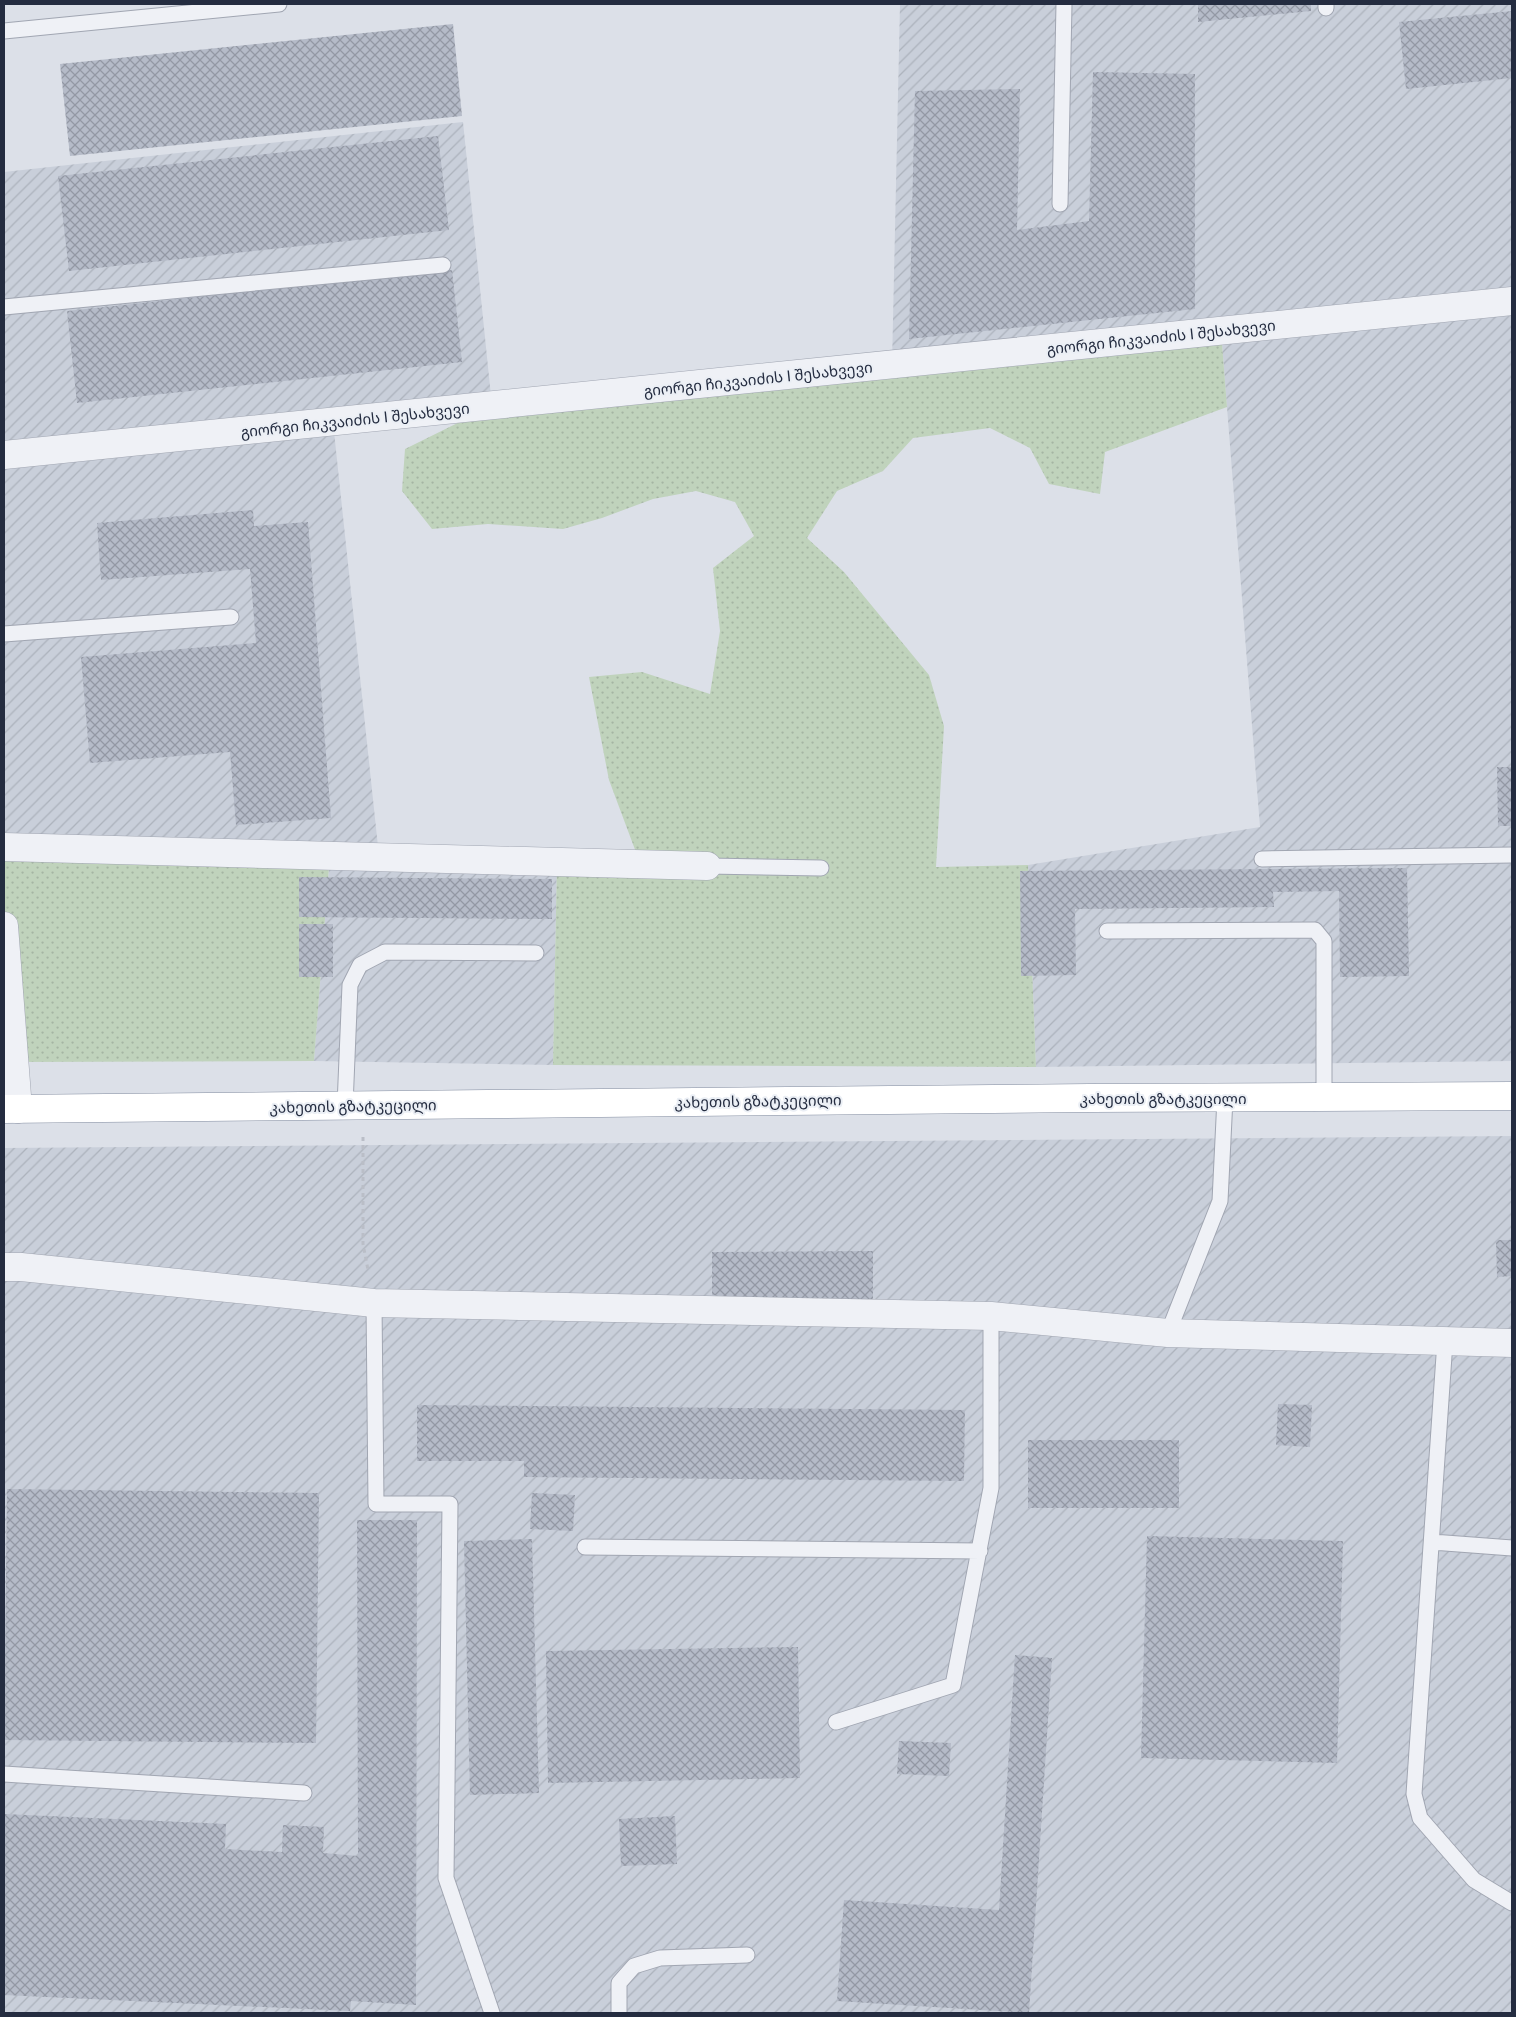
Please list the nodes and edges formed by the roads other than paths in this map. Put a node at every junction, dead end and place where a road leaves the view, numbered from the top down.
1 (279, 4) edge
2 (1064, 4) edge
3 (4, 31) edge
4 (1060, 204) dead end
5 (443, 265) dead end
6 (1512, 301) edge
7 (4, 307) edge
8 (4, 455) edge
9 (231, 617) dead end
10 (4, 634) edge
11 (4, 847) edge
12 (1512, 855) edge
13 (1262, 859) dead end
14 (707, 866) joint
15 (821, 868) dead end
16 (4, 926) edge
17 (1106, 931) dead end
18 (536, 953) dead end
19 (1512, 1096) edge
20 (1225, 1098) junction
21 (1324, 1098) junction
22 (354, 1106) junction
23 (11, 1109) edge
24 (4, 1267) edge
25 (374, 1303) junction
26 (990, 1316) junction
27 (1168, 1333) junction
28 (1445, 1341) junction
29 (1512, 1344) edge
30 (1432, 1542) junction
31 (585, 1547) dead end
32 (1512, 1548) edge
33 (980, 1551) junction
34 (836, 1722) dead end
35 (4, 1774) edge
36 (304, 1793) dead end
37 (1512, 1903) edge
38 (747, 1955) dead end
39 (492, 2013) edge
40 (619, 2013) edge

1 - 3 lane
2 - 4 lane
5 - 7 lane
6 - 8 street, გიორგი ჩიკვაიძის I შესახვევი
9 - 10 lane
11 - 14 street
12 - 13 lane
14 - 15 lane
16 - 23 street
17 - 21 lane
18 - 22 lane
19 - 21 highway, კახეთის გზატკეცილი
20 - 21 highway, კახეთის გზატკეცილი
20 - 22 highway, კახეთის გზატკეცილი
20 - 27 lane
22 - 23 highway, კახეთის გზატკეცილი
24 - 25 street
25 - 26 street
25 - 39 lane
26 - 27 street
26 - 33 lane
27 - 28 street
28 - 29 street
28 - 30 lane
30 - 32 lane
30 - 37 lane
31 - 33 lane
33 - 34 lane
35 - 36 lane
38 - 40 lane

